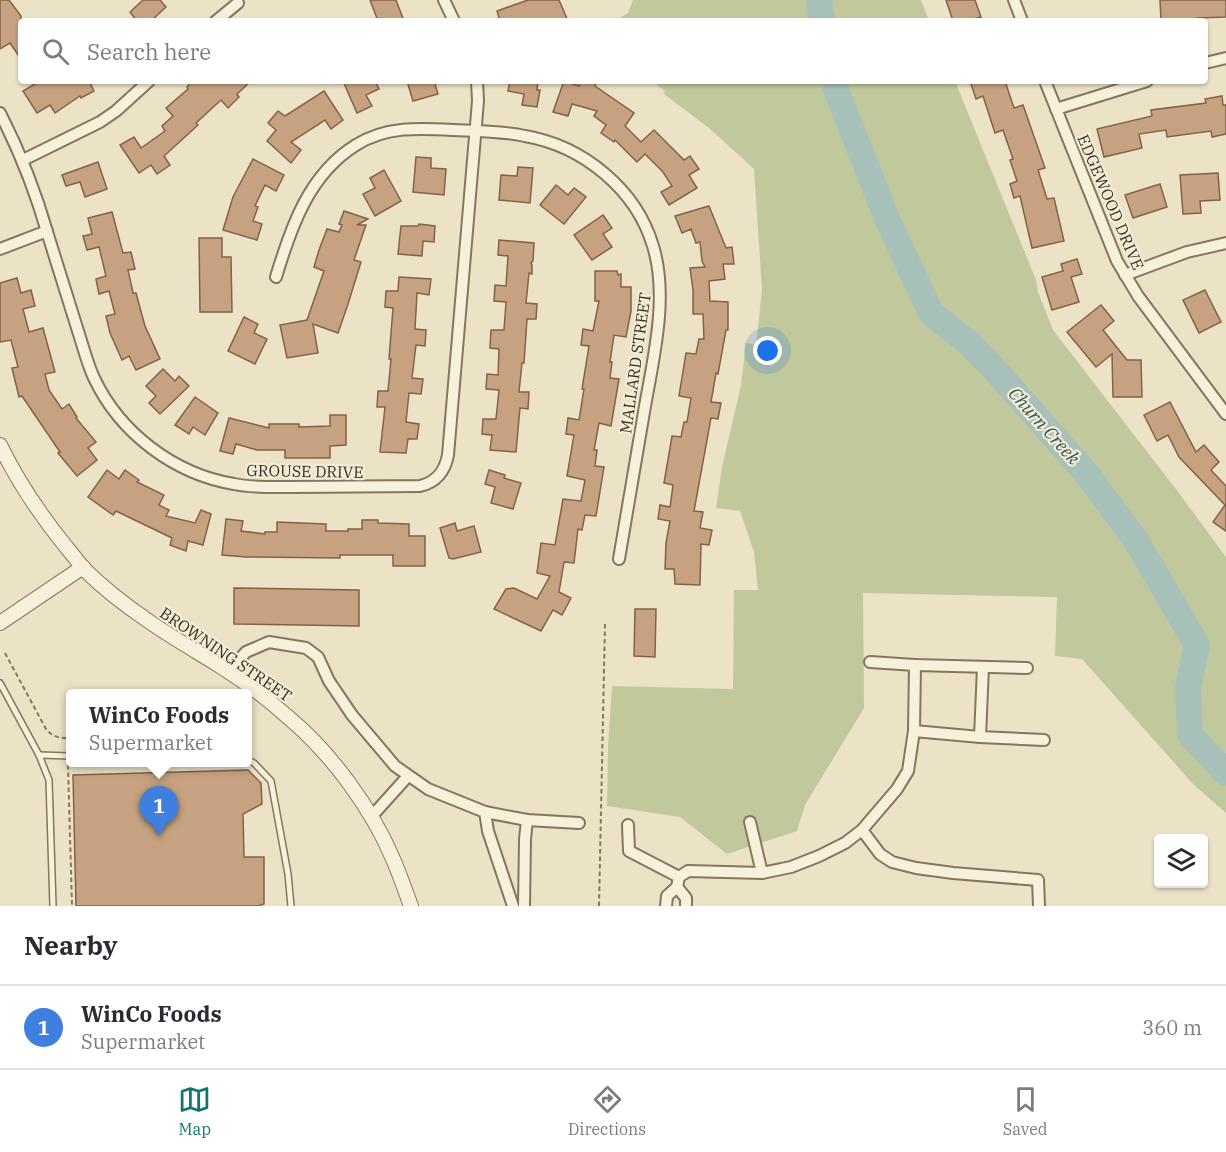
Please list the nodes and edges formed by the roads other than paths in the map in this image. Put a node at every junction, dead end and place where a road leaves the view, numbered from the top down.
1 (444, 0) edge
2 (1014, 0) edge
3 (238, 3) dead end
4 (220, 18) edge
5 (453, 18) edge
6 (1021, 18) edge
7 (1226, 58) edge
8 (1208, 62) edge
9 (146, 84) edge
10 (477, 84) edge
11 (1046, 84) edge
12 (1137, 84) edge
13 (1056, 109) junction
14 (0, 112) edge
15 (475, 130) junction
16 (22, 160) junction
17 (47, 231) junction
18 (1226, 243) edge
19 (0, 249) edge
20 (1125, 275) junction
21 (276, 277) dead end
22 (1226, 414) edge
23 (0, 445) edge
24 (619, 560) dead end
25 (83, 567) junction
26 (0, 623) edge
27 (870, 662) dead end
28 (915, 665) junction
29 (983, 667) junction
30 (1027, 668) dead end
31 (228, 672) junction
32 (0, 683) edge
33 (251, 689) edge
34 (252, 690) edge
35 (914, 731) junction
36 (980, 737) junction
37 (1044, 741) dead end
38 (39, 755) junction
39 (66, 756) edge
40 (252, 762) edge
41 (408, 776) junction
42 (485, 812) junction
43 (372, 816) junction
44 (527, 820) junction
45 (750, 822) dead end
46 (579, 823) dead end
47 (628, 825) dead end
48 (861, 830) junction
49 (762, 873) junction
50 (678, 882) junction
51 (53, 906) edge
52 (291, 906) edge
53 (411, 906) edge
54 (513, 906) edge
55 (524, 906) edge
56 (666, 906) edge
57 (686, 906) edge
58 (1039, 906) edge

1 - 5 street
2 - 6 street
3 - 4 street
7 - 8 street
9 - 16 street
10 - 15 street, GROUSE DRIVE
11 - 13 street, EDGEWOOD DRIVE
12 - 13 street
13 - 20 street, EDGEWOOD DRIVE
14 - 16 street, GROUSE DRIVE
15 - 17 street, GROUSE DRIVE
15 - 21 street, MALLARD STREET
15 - 24 street, MALLARD STREET
16 - 17 street, GROUSE DRIVE
17 - 19 street
18 - 20 street
20 - 22 street, EDGEWOOD DRIVE
23 - 25 street, BROWNING STREET
25 - 26 street
25 - 31 street, BROWNING STREET
27 - 28 street
28 - 29 street
28 - 35 street
29 - 30 street
29 - 36 street
31 - 33 street, BROWNING STREET
31 - 41 street
32 - 38 lane
34 - 43 street, BROWNING STREET
35 - 36 street
35 - 48 street
36 - 37 street
38 - 39 lane
38 - 51 lane
40 - 52 lane
41 - 42 street
41 - 43 street
42 - 44 street
42 - 54 street
43 - 53 street, BROWNING STREET
44 - 46 street
44 - 55 street
45 - 49 street
47 - 50 street
48 - 49 street
48 - 58 street
49 - 50 street
50 - 56 street
50 - 57 street

